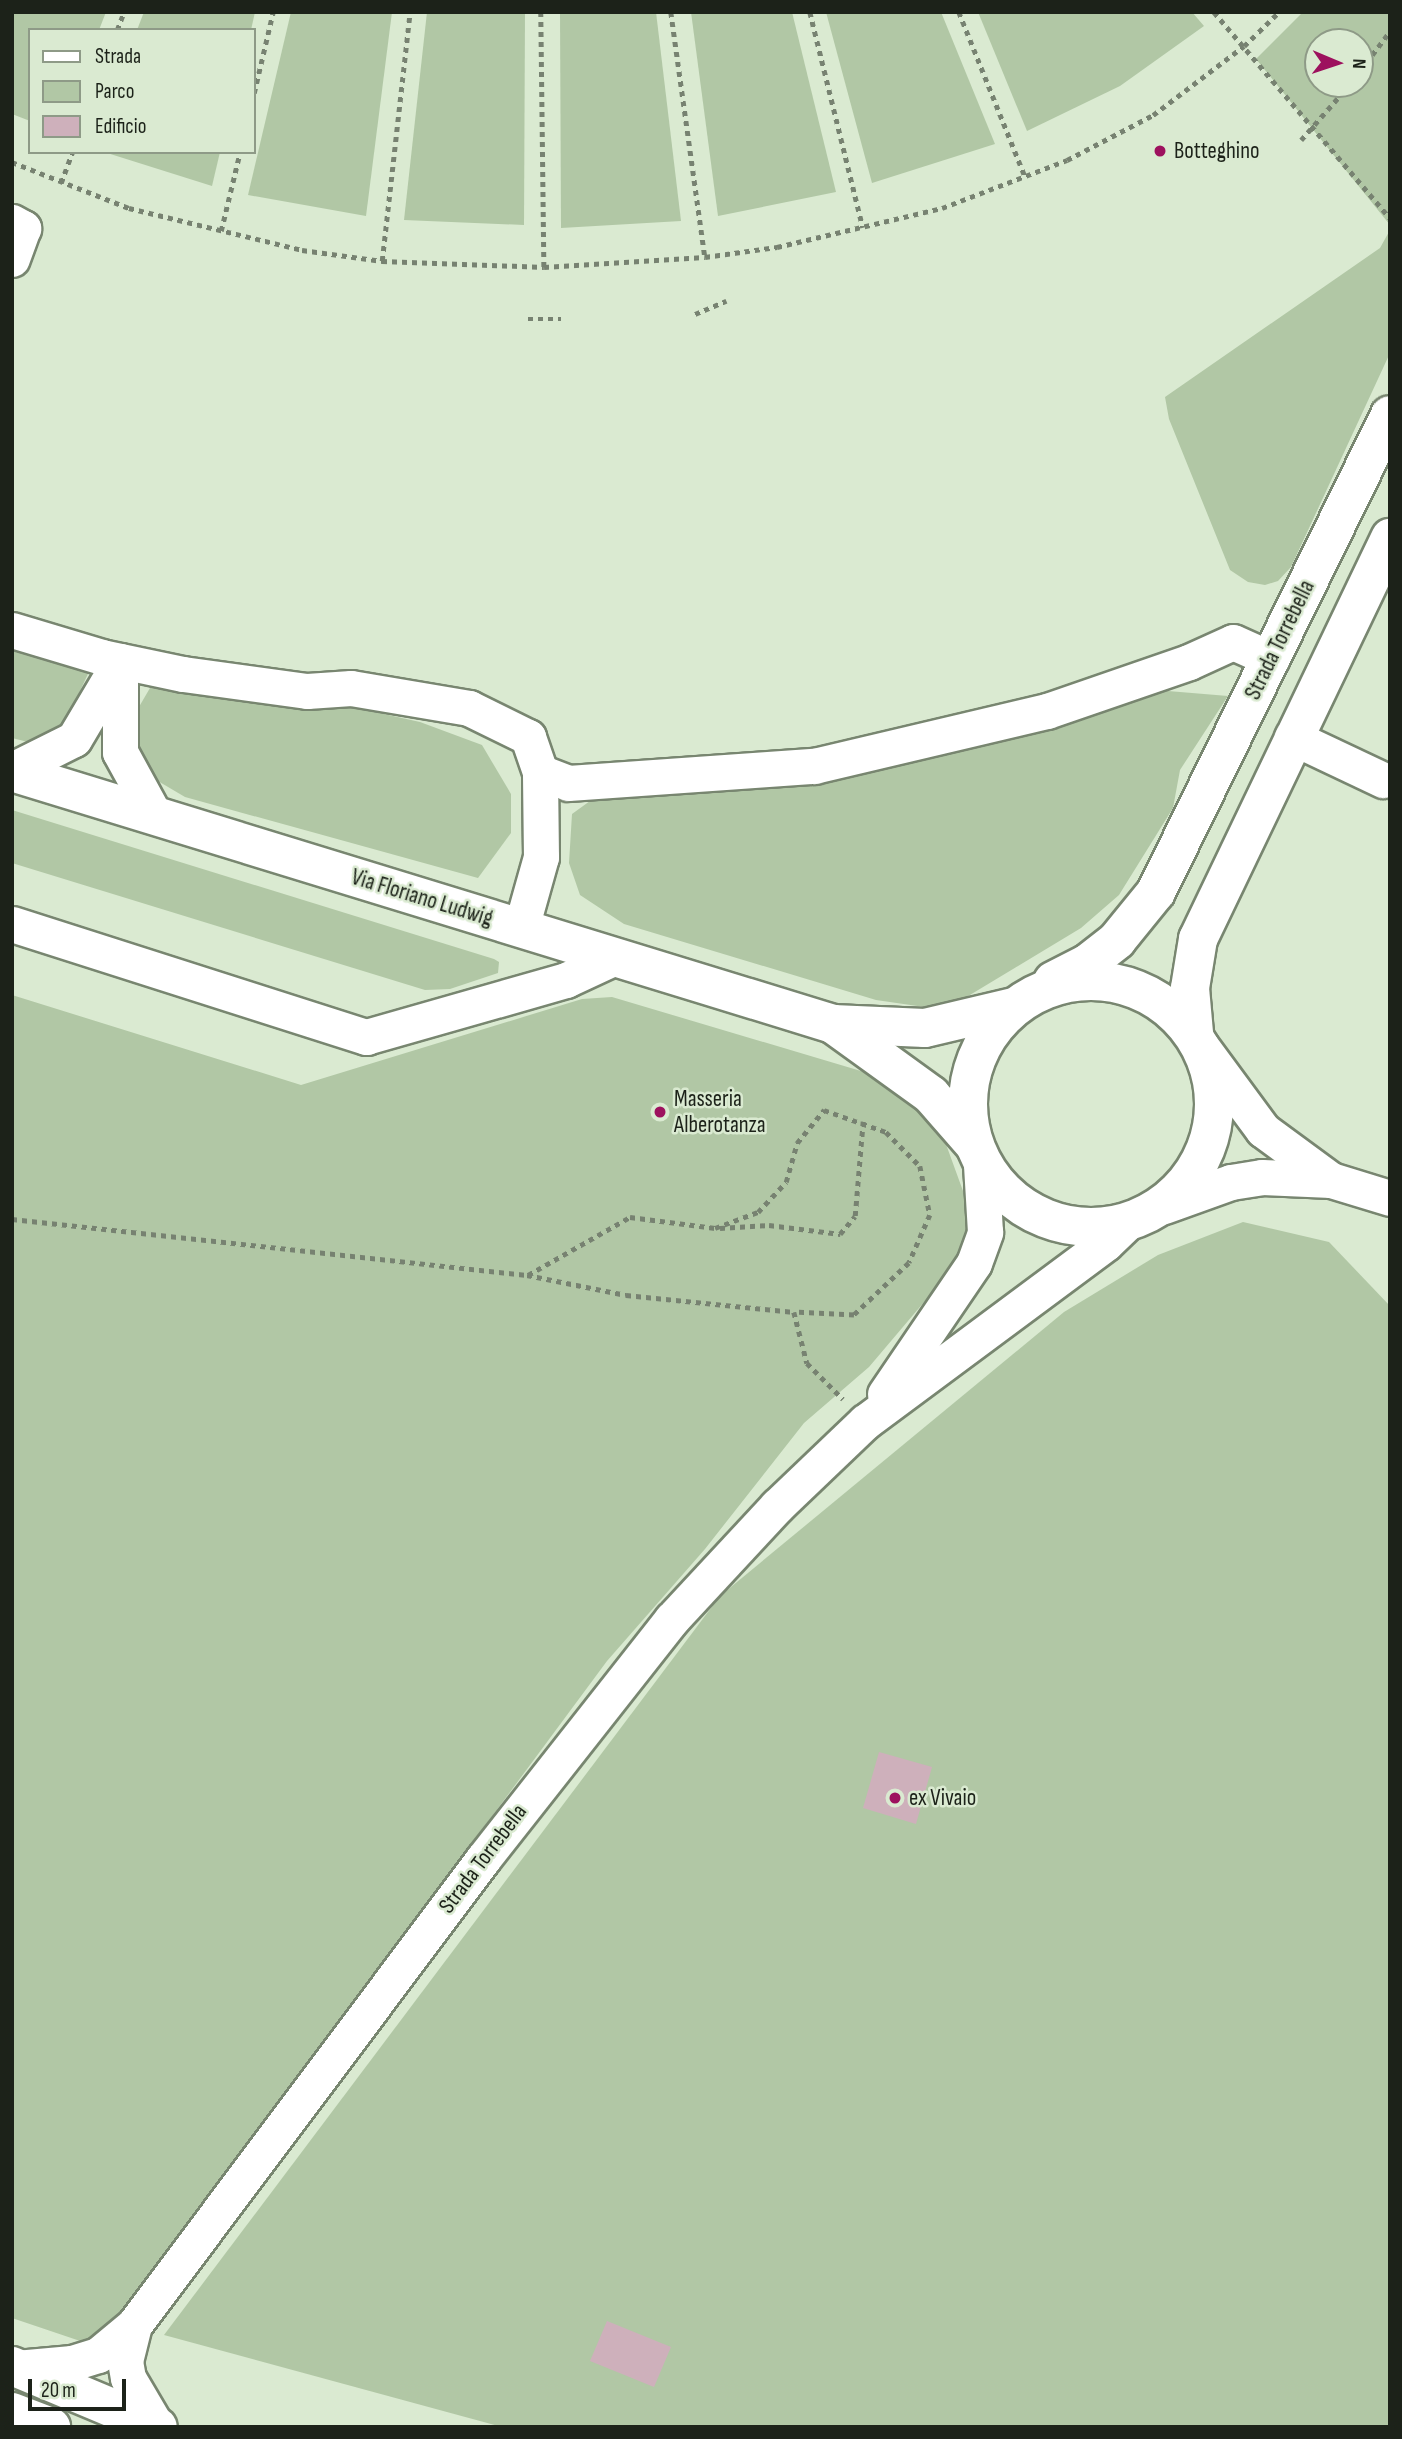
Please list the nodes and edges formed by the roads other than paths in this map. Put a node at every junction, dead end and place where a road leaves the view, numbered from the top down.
1 (12, 222) edge
2 (12, 259) edge
3 (1390, 415) edge
4 (1390, 538) edge
5 (12, 630) edge
6 (1271, 659) junction
7 (120, 661) junction
8 (1292, 737) junction
9 (12, 771) edge
10 (540, 772) junction
11 (1383, 780) dead end
12 (155, 816) junction
13 (12, 924) edge
14 (521, 928) junction
15 (615, 957) junction
16 (1024, 998) junction
17 (832, 1024) junction
18 (1197, 1040) junction
19 (977, 1154) junction
20 (1331, 1180) junction
21 (1390, 1198) edge
22 (1164, 1206) junction
23 (1127, 1223) junction
24 (865, 1422) junction
25 (134, 2325) junction
26 (14, 2367) edge
27 (158, 2427) edge

1 - 2 street
3 - 6 main road, Strada Torrebella
4 - 8 main road
5 - 7 street
6 - 10 street
6 - 16 main road, Strada Torrebella
7 - 9 street
7 - 10 street
7 - 12 street
8 - 11 street
8 - 18 main road
9 - 12 main road, Via Floriano Ludwig
10 - 14 street
12 - 14 main road, Via Floriano Ludwig
13 - 15 street
14 - 15 main road, Via Floriano Ludwig
15 - 17 main road, Via Floriano Ludwig
16 - 17 main road
16 - 18 main road
16 - 19 main road
17 - 19 main road
18 - 20 street
18 - 22 main road
19 - 23 main road
19 - 24 street
20 - 21 street
20 - 22 street
22 - 23 main road
23 - 24 street
24 - 25 street, Strada Torrebella
25 - 26 street
25 - 27 street
26 - 27 main road

